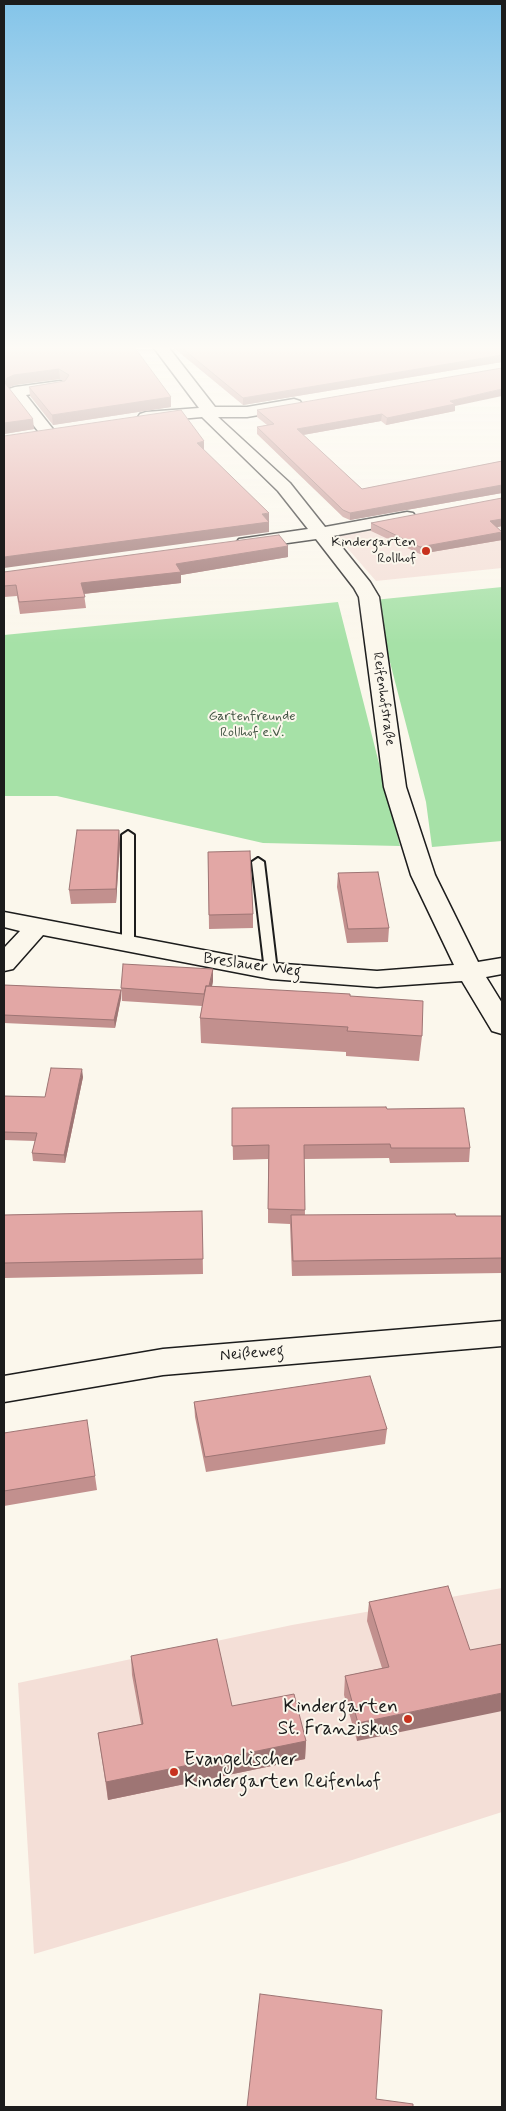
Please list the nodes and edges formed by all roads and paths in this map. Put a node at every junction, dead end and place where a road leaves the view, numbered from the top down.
1 (241, 447) edge
2 (426, 514) edge
3 (320, 534) junction
4 (231, 545) edge
5 (128, 835) dead end
6 (258, 862) dead end
7 (4, 920) edge
8 (37, 927) junction
9 (128, 944) junction
10 (4, 963) edge
11 (502, 966) edge
12 (271, 972) junction
13 (470, 972) junction
14 (502, 1025) edge
15 (502, 1333) edge
16 (4, 1389) edge

1 - 3 street, Reifenhofstraße
2 - 3 street
3 - 4 street
3 - 13 street, Reifenhofstraße
5 - 9 lane
6 - 12 lane
7 - 8 street, Breslauer Weg
8 - 9 street, Breslauer Weg
8 - 10 street
9 - 12 street, Breslauer Weg
11 - 13 street, Breslauer Weg
12 - 13 street, Breslauer Weg
13 - 14 street, Reifenhofstraße
15 - 16 street, Neißeweg

